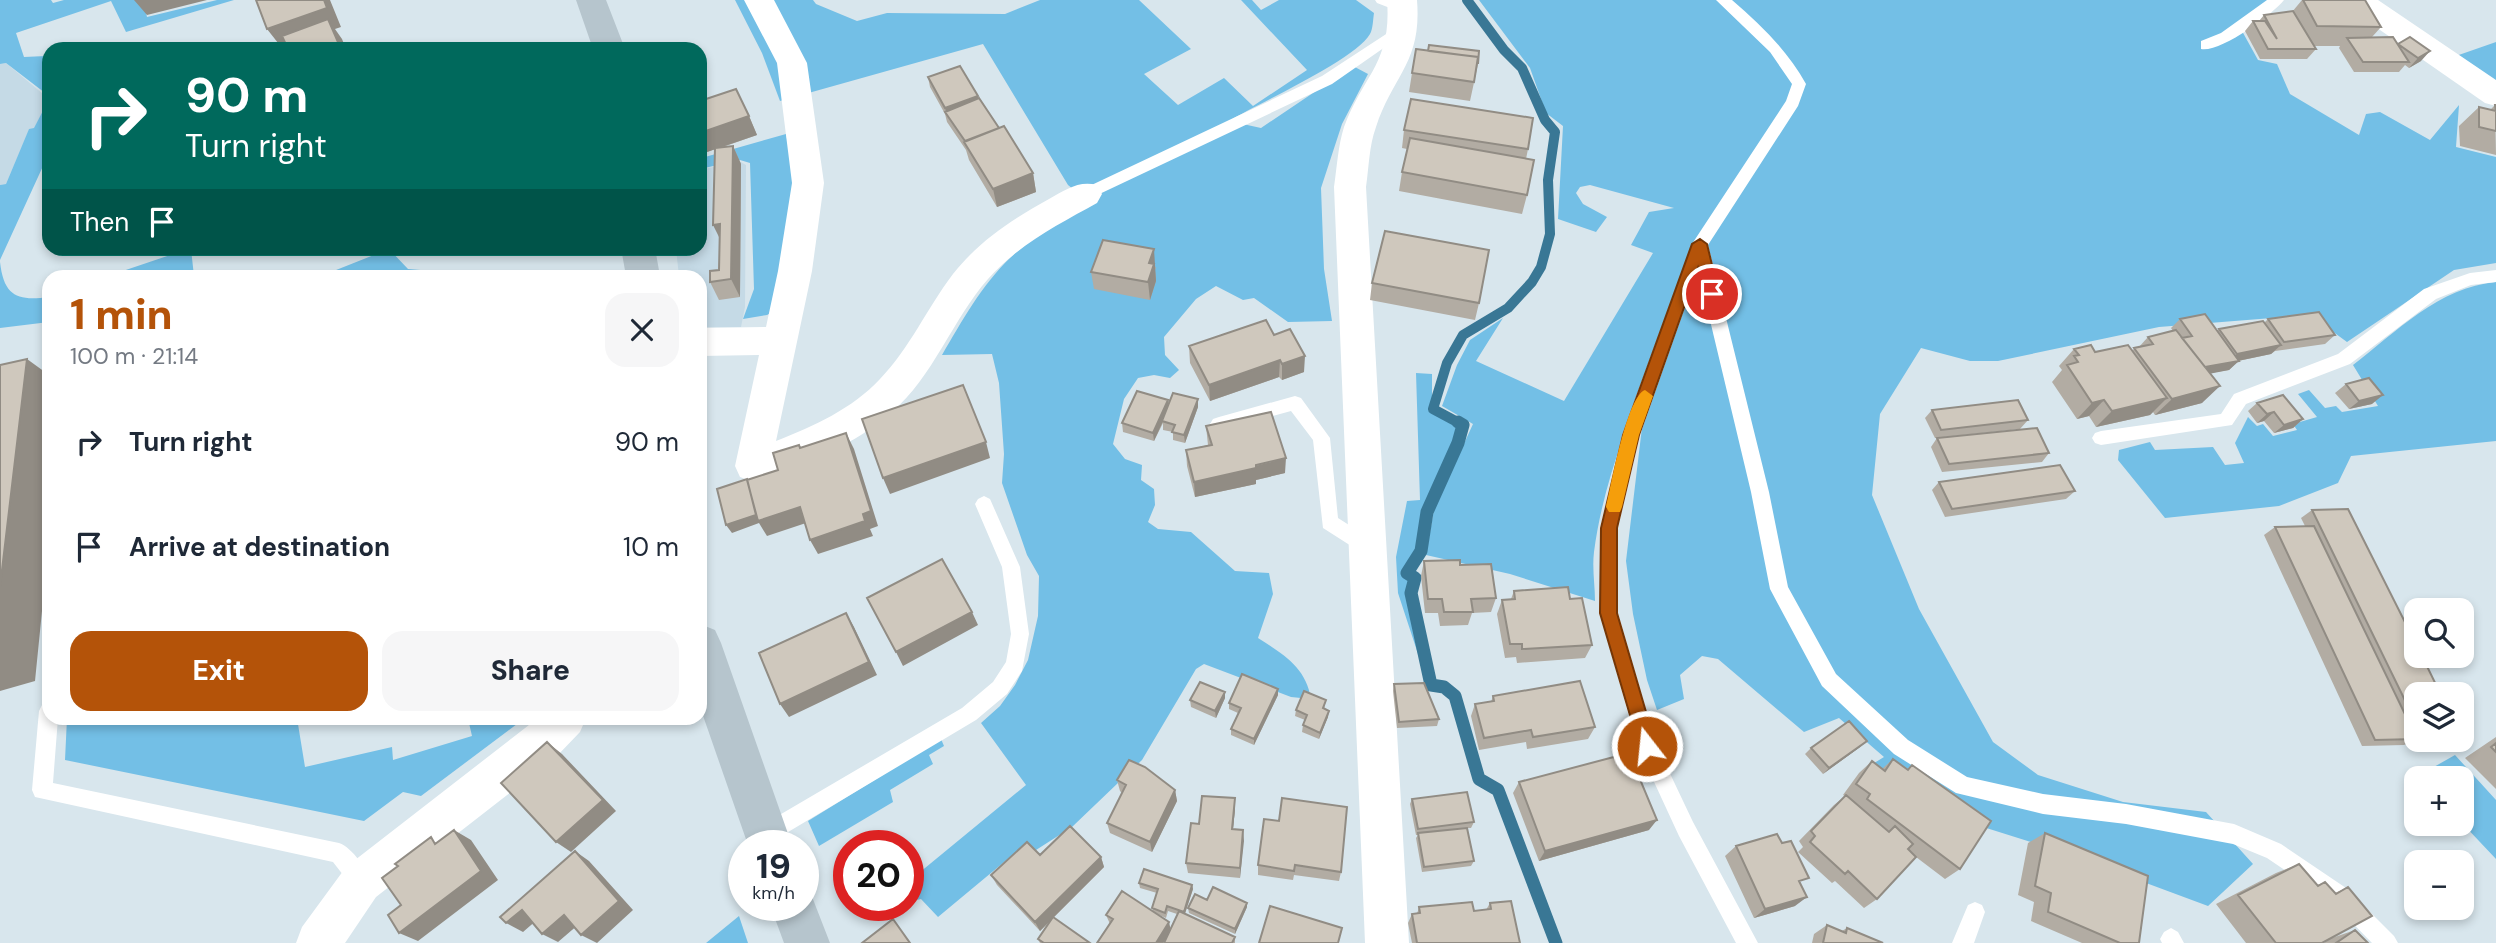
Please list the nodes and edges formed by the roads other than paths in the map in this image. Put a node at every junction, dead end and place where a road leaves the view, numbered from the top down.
1 (591, 0) edge
2 (759, 0) edge
3 (1723, 0) edge
4 (2277, 0) edge
5 (2357, 0) edge
6 (1398, 9) edge
7 (606, 42) edge
8 (2206, 45) dead end
9 (2496, 95) edge
10 (1086, 194) joint
11 (1700, 244) junction
12 (2496, 276) edge
13 (781, 341) junction
14 (707, 342) edge
15 (1216, 425) edge
16 (2101, 438) dead end
17 (984, 504) dead end
18 (1365, 545) junction
19 (707, 663) edge
20 (48, 725) edge
21 (558, 725) edge
22 (765, 830) edge
23 (784, 830) edge
24 (361, 882) junction
25 (1975, 912) dead end
26 (799, 921) edge
27 (318, 943) edge
28 (807, 943) edge
29 (1387, 943) edge
30 (1747, 943) edge
31 (1963, 943) edge
32 (2387, 943) edge

1 - 7 street
2 - 13 street
3 - 11 lane
4 - 8 lane
5 - 9 street
6 - 10 lane
6 - 18 street
10 - 13 street
11 - 30 lane
11 - 32 lane
12 - 16 lane
13 - 14 street
15 - 18 lane
17 - 23 lane
18 - 29 street
19 - 22 street
20 - 24 lane
21 - 24 street
24 - 27 street
25 - 31 lane
26 - 28 street

